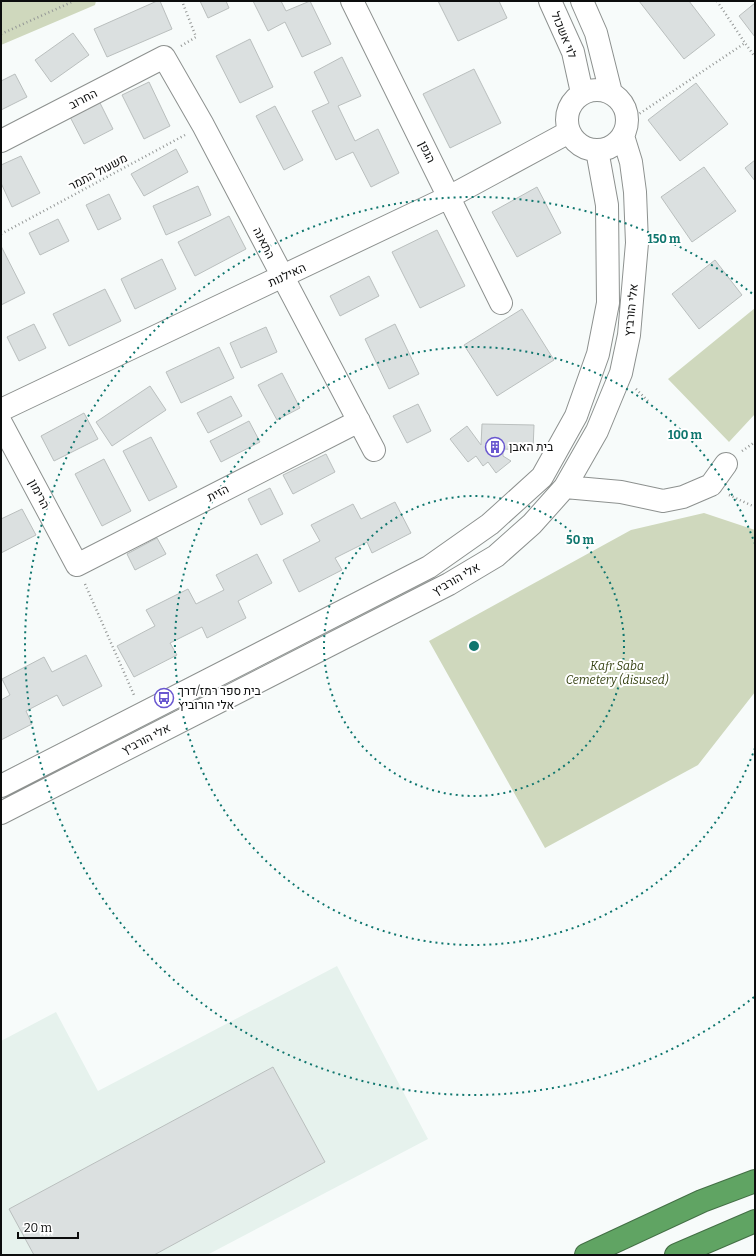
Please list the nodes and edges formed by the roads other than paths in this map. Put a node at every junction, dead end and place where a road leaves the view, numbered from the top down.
1 (352, 1) edge
2 (550, 1) edge
3 (582, 1) edge
4 (164, 57) joint
5 (582, 93) junction
6 (611, 93) junction
7 (625, 129) junction
8 (569, 132) junction
9 (1, 140) edge
10 (597, 150) junction
11 (449, 197) junction
12 (282, 277) junction
13 (501, 303) dead end
14 (1, 410) edge
15 (359, 421) junction
16 (1, 423) edge
17 (374, 450) dead end
18 (726, 464) dead end
19 (565, 487) junction
20 (77, 565) joint
21 (1, 786) edge
22 (1, 813) edge
23 (755, 1180) edge
24 (755, 1221) edge
25 (586, 1255) edge
26 (676, 1255) edge

1 - 11 street, הגפן
2 - 5 street, לוי אשכול
3 - 6 street
4 - 9 street, החרוב
4 - 12 street, התאנה
5 - 6 street
5 - 8 street
6 - 7 street
7 - 10 street
7 - 19 street, אלי הורביץ
8 - 10 street
8 - 11 street, האילנות
10 - 21 street, אלי הורביץ
11 - 12 street, האילנות
11 - 13 street, הגפן
12 - 14 street, האילנות
12 - 15 street, התאנה
15 - 17 street, התאנה
15 - 20 street, הזית
16 - 20 street, הרימון
18 - 19 street
19 - 22 street, אלי הורביץ
23 - 25 highway
24 - 26 highway

